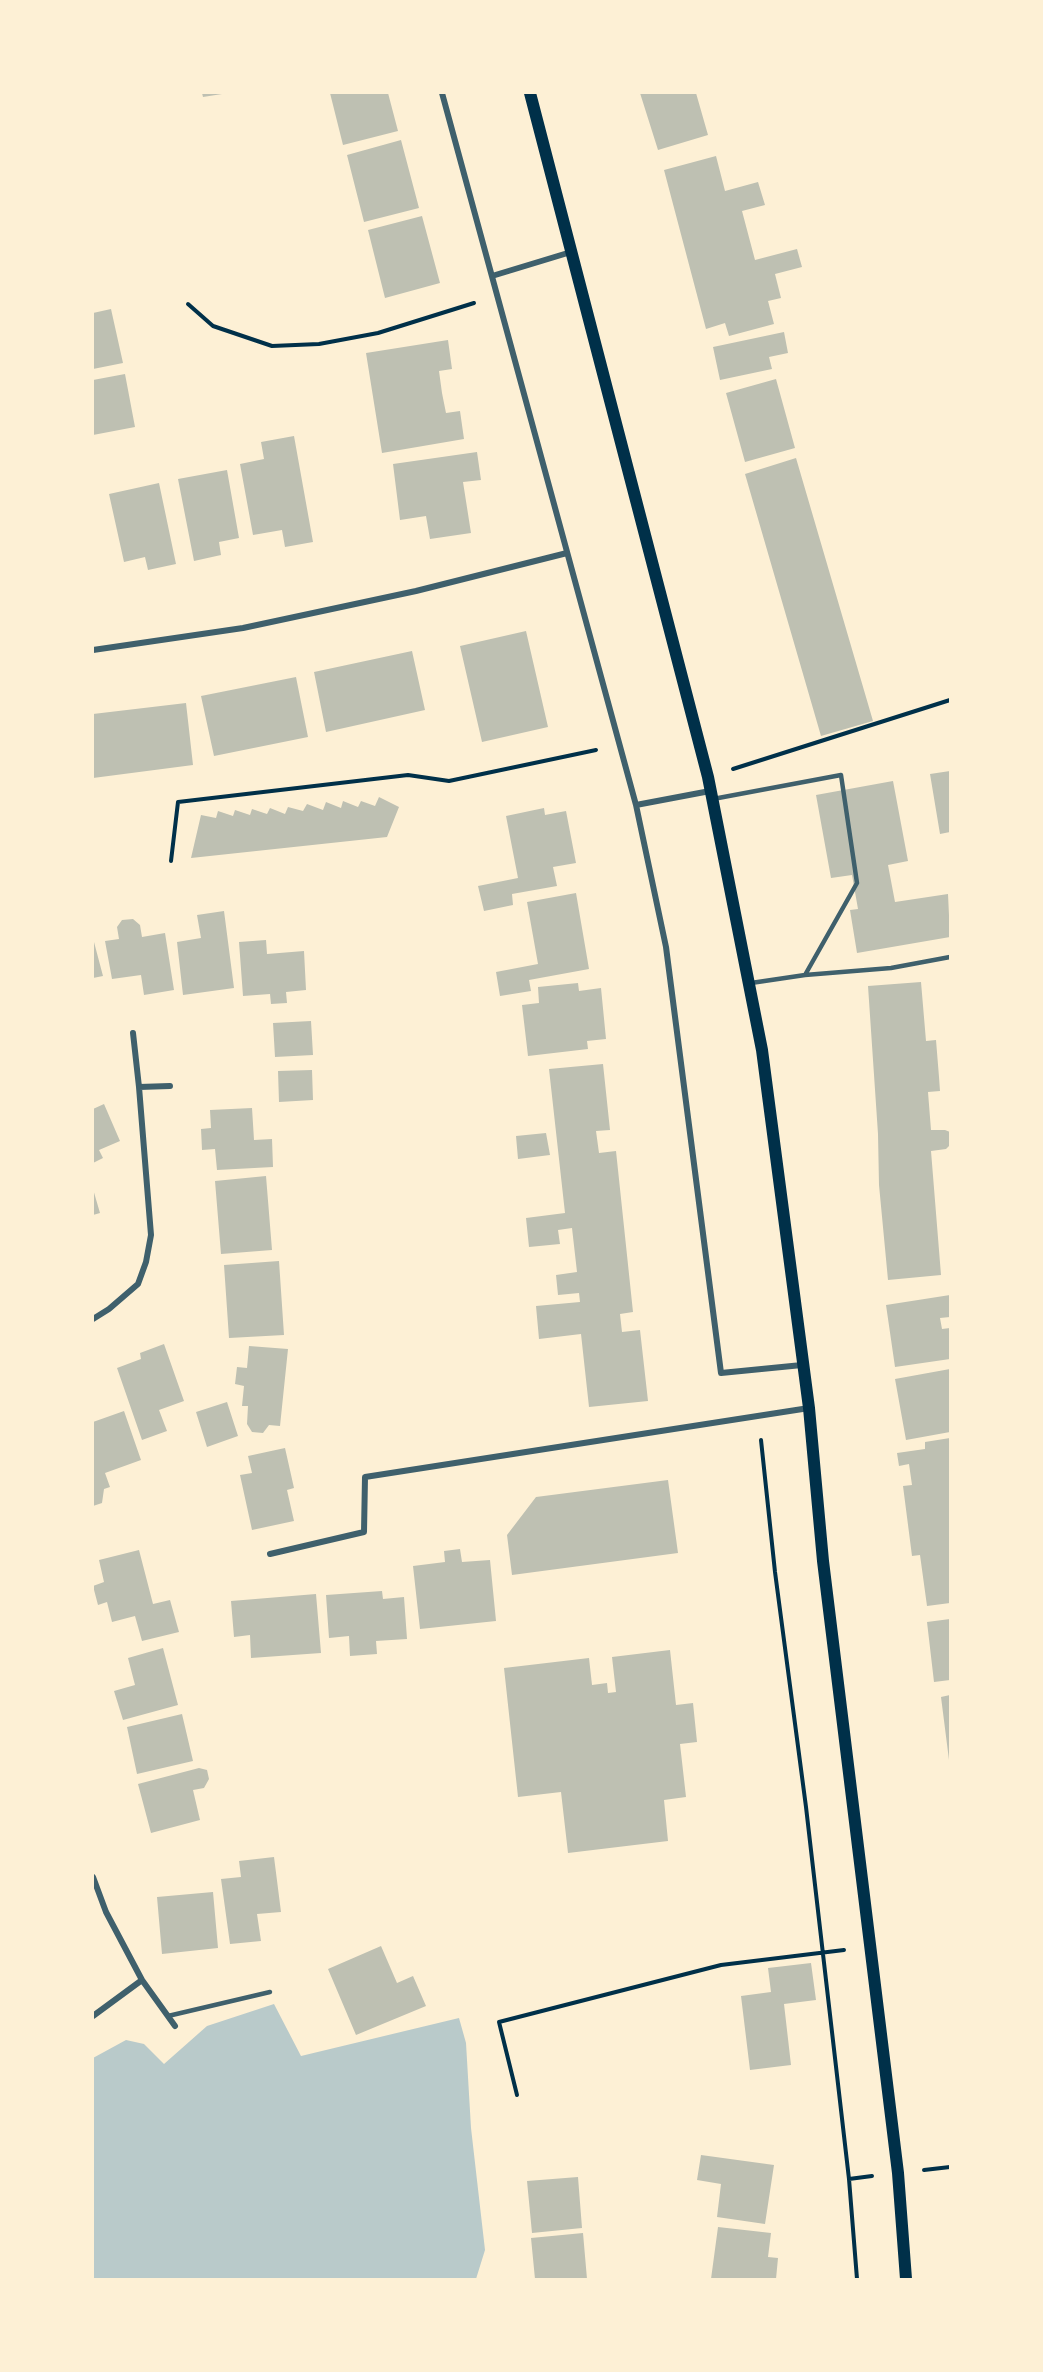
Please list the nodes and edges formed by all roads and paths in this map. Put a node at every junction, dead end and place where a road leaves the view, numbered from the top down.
1 (442, 93) edge
2 (530, 93) edge
3 (571, 252) junction
4 (492, 276) junction
5 (498, 296) junction
6 (188, 304) dead end
7 (567, 553) junction
8 (93, 650) edge
9 (950, 700) edge
10 (620, 745) junction
11 (708, 777) junction
12 (712, 795) junction
13 (636, 805) junction
14 (171, 861) dead end
15 (950, 957) edge
16 (806, 975) junction
17 (750, 983) junction
18 (133, 1033) dead end
19 (170, 1086) dead end
20 (139, 1087) junction
21 (93, 1319) edge
22 (802, 1365) junction
23 (809, 1408) junction
24 (758, 1416) junction
25 (270, 1554) dead end
26 (93, 1877) edge
27 (869, 1947) junction
28 (823, 1952) junction
29 (142, 1980) junction
30 (270, 1992) dead end
31 (93, 2016) edge
32 (168, 2016) junction
33 (175, 2026) dead end
34 (517, 2095) dead end
35 (857, 2279) edge
36 (906, 2279) edge

1 - 4 street
2 - 3 main road
3 - 4 street
3 - 11 main road
4 - 5 street
5 - 6 path
5 - 7 street
7 - 8 street
7 - 10 street
9 - 11 path
10 - 13 street
10 - 14 path
11 - 12 main road
12 - 13 street
12 - 16 lane
12 - 17 main road
13 - 22 street
15 - 16 lane
16 - 17 lane
17 - 22 main road
18 - 20 street
19 - 20 street
20 - 21 street
22 - 23 main road
23 - 24 street
23 - 27 main road
24 - 25 street
24 - 28 path
26 - 29 street
27 - 28 path
27 - 36 main road
28 - 34 path
28 - 35 path
29 - 31 street
29 - 32 street
30 - 32 lane
32 - 33 street

